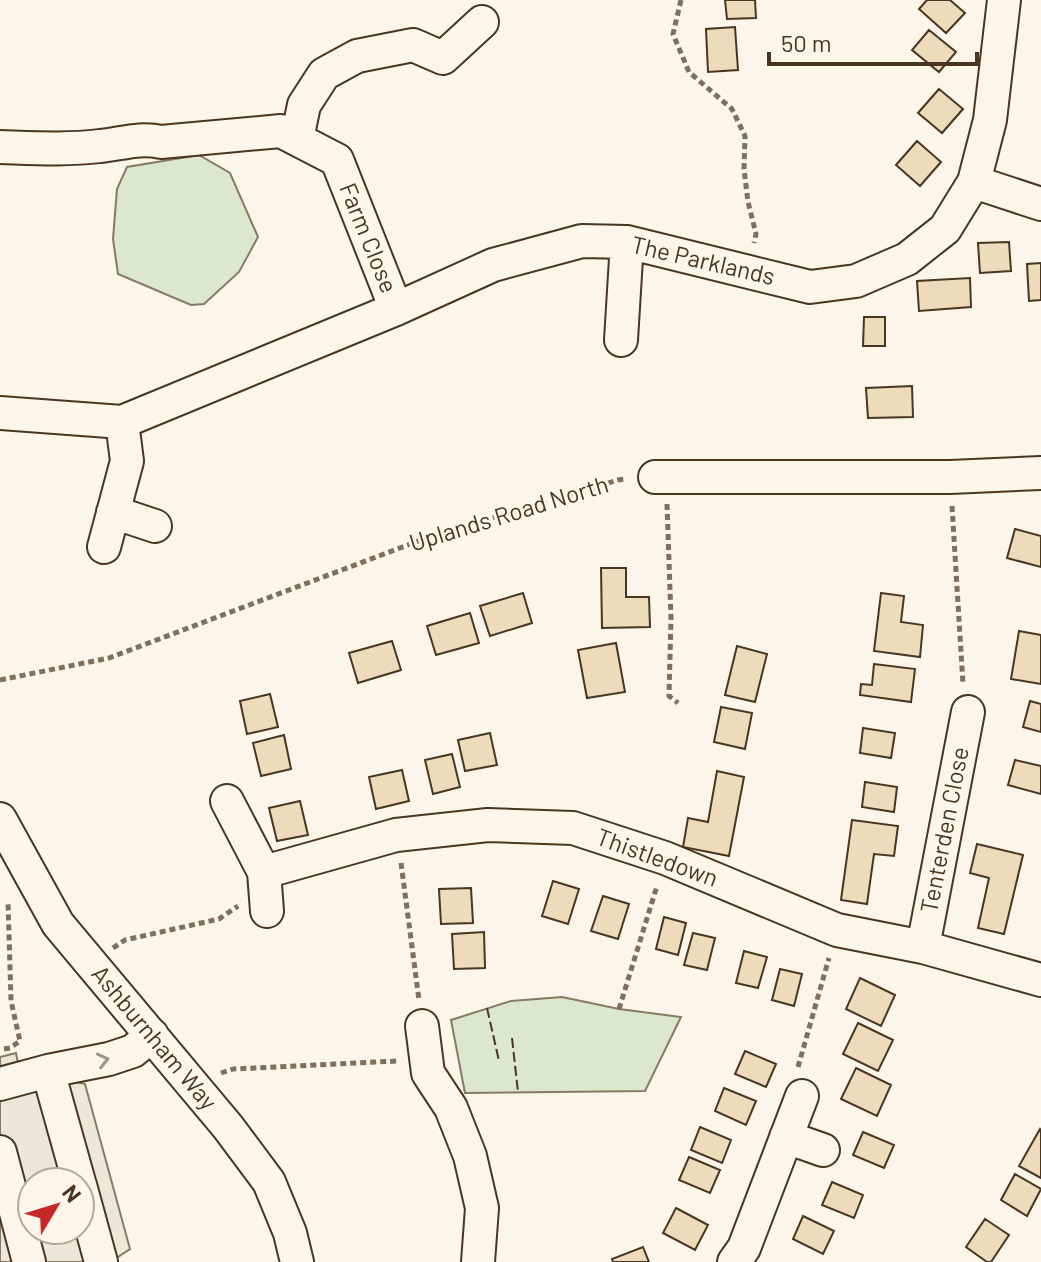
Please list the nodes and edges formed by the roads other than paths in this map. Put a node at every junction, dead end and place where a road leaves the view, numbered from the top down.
1 (1004, 0) edge
2 (482, 22) dead end
3 (297, 139) junction
4 (0, 147) edge
5 (974, 182) junction
6 (1041, 204) edge
7 (627, 242) junction
8 (396, 309) junction
9 (621, 340) dead end
10 (0, 413) edge
11 (122, 422) junction
12 (1041, 473) edge
13 (661, 477) road end
14 (113, 512) junction
15 (155, 526) dead end
16 (104, 547) dead end
17 (968, 712) road end
18 (227, 801) dead end
19 (0, 819) edge
20 (923, 947) junction
21 (1041, 980) edge
22 (422, 1026) road end
23 (152, 1035) junction
24 (48, 1071) junction
25 (0, 1084) edge
26 (802, 1096) road end
27 (786, 1137) junction
28 (823, 1150) dead end
29 (0, 1152) edge
30 (75, 1166) edge
31 (29, 1262) edge
32 (297, 1262) edge
33 (478, 1262) edge
34 (734, 1262) edge

1 - 5 street, The Parklands
2 - 3 street
3 - 4 street, Farm Close
3 - 8 street, Farm Close
5 - 6 street
5 - 7 street, The Parklands
7 - 8 street, The Parklands
7 - 9 street
8 - 11 street, The Parklands
10 - 11 street, The Parklands
11 - 14 street
12 - 13 street
14 - 15 street
14 - 16 street
17 - 20 street, Tenterden Close
18 - 20 street, Thistledown
19 - 23 street, Ashburnham Way
20 - 21 street, Thistledown
22 - 33 street
24 -> 23 street
23 - 32 street, Ashburnham Way
24 - 25 street
24 - 30 street
26 - 27 street
27 - 28 street
27 - 34 street
29 - 31 street

